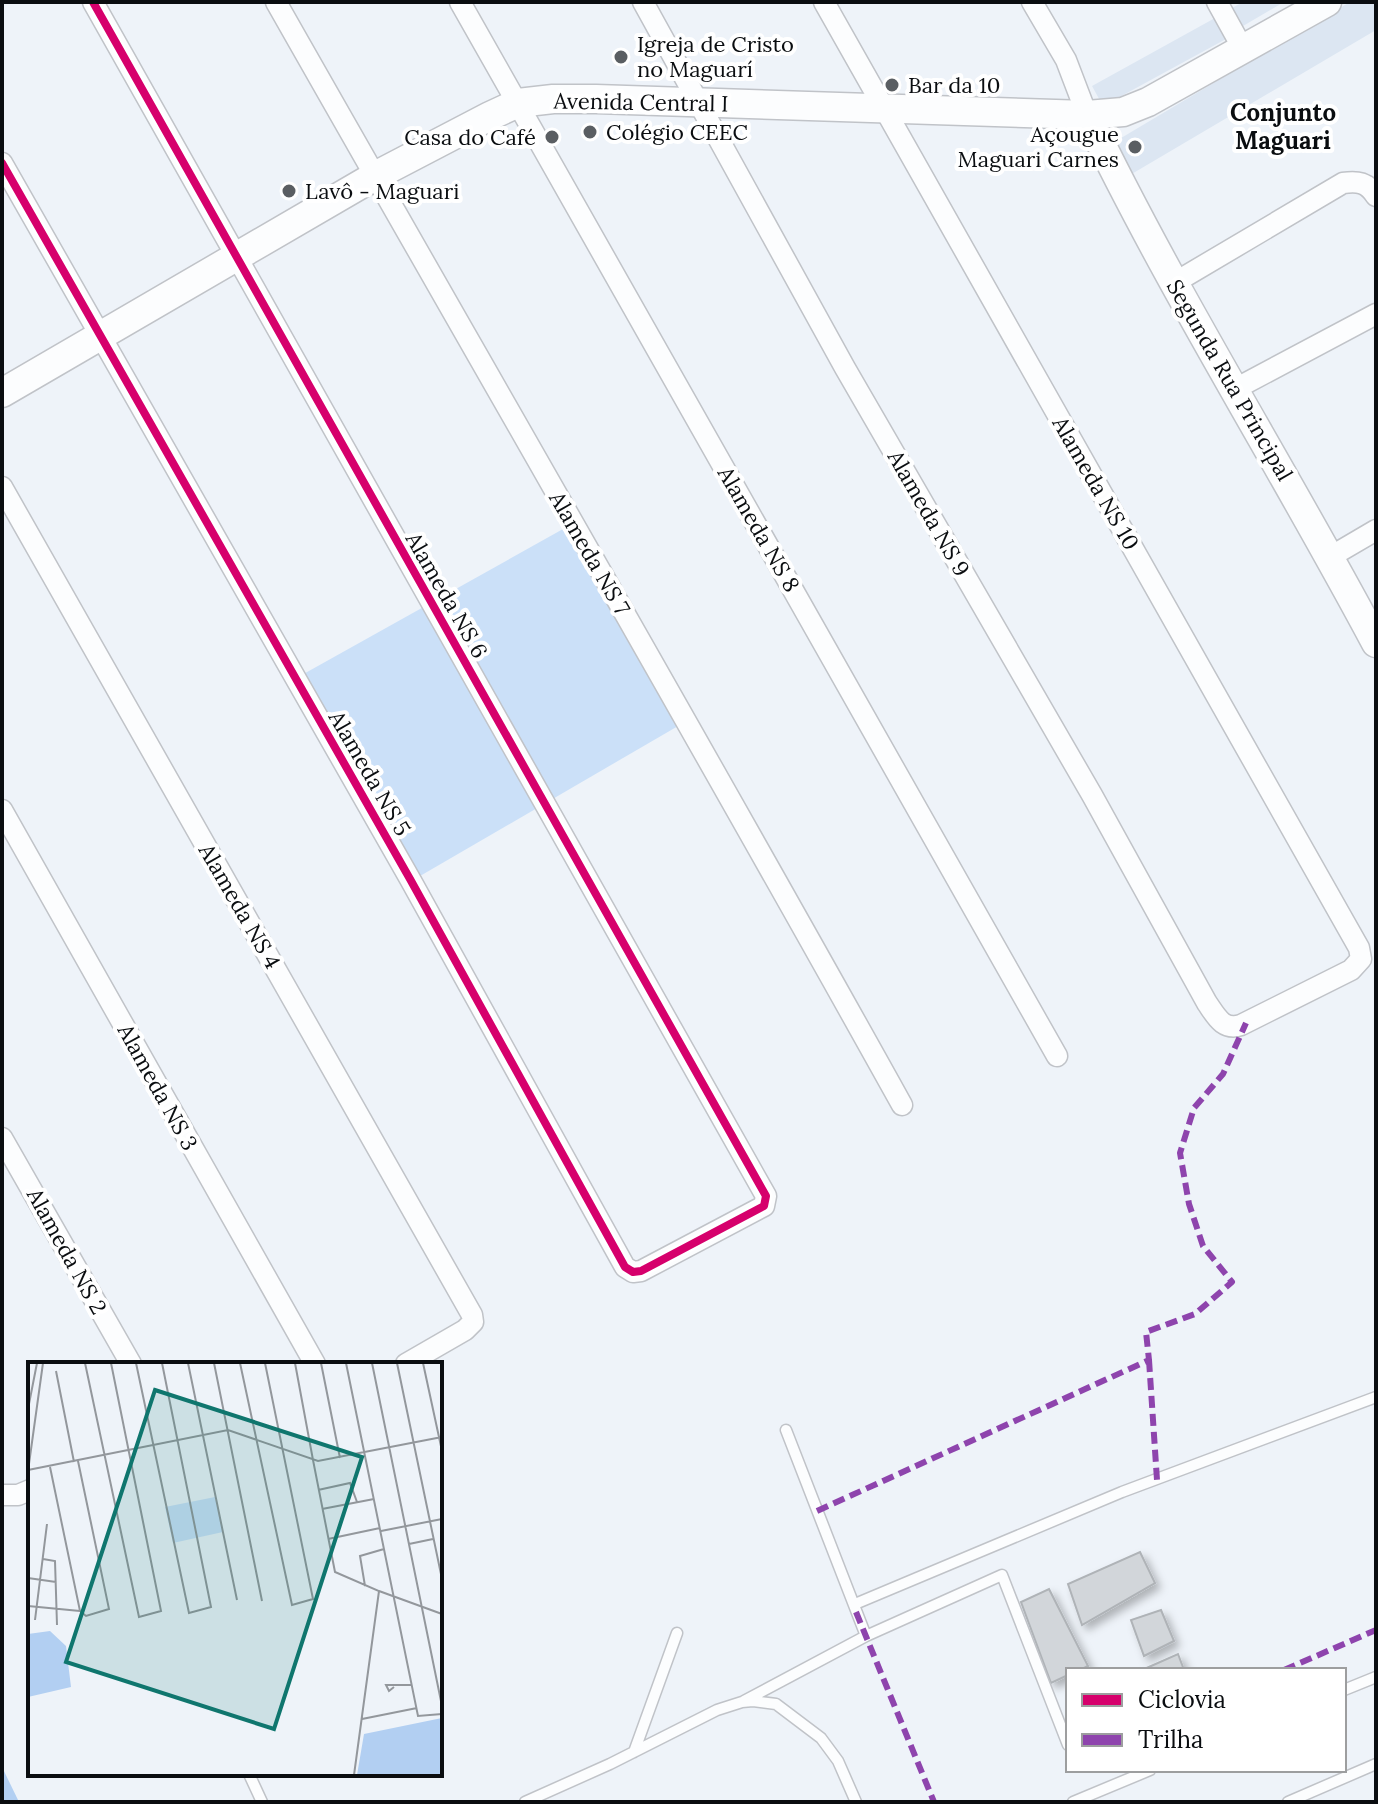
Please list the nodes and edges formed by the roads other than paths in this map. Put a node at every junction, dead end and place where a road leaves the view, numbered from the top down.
1 (93, 2) edge
2 (276, 2) edge
3 (460, 2) edge
4 (643, 2) edge
5 (824, 2) edge
6 (1032, 2) edge
7 (1217, 2) edge
8 (1327, 2) edge
9 (1243, 49) junction
10 (518, 103) junction
11 (700, 103) junction
12 (884, 109) junction
13 (1087, 115) junction
14 (2, 163) edge
15 (375, 176) junction
16 (1376, 196) edge
17 (237, 256) junction
18 (1174, 283) junction
19 (1376, 314) edge
20 (101, 336) junction
21 (1235, 389) junction
22 (2, 393) edge
23 (2, 487) edge
24 (1376, 530) edge
25 (1330, 557) junction
26 (1376, 643) edge
27 (2, 810) edge
28 (1357, 965) joint
29 (1057, 1056) dead end
30 (902, 1105) dead end
31 (2, 1138) edge
32 (764, 1206) joint
33 (130, 1362) edge
34 (314, 1362) edge
35 (409, 1362) edge
36 (1376, 1397) edge
37 (786, 1430) dead end
38 (28, 1491) edge
39 (2, 1495) edge
40 (855, 1604) junction
41 (677, 1633) dead end
42 (870, 1634) junction
43 (1376, 1677) edge
44 (1346, 1689) edge
45 (742, 1702) junction
46 (1066, 1740) edge
47 (634, 1752) junction
48 (1376, 1764) edge
49 (1145, 1772) edge
50 (250, 1776) edge
51 (262, 1802) edge
52 (525, 1802) edge
53 (856, 1802) edge
54 (1073, 1802) edge
55 (1288, 1802) edge

1 - 17 street, Alameda NS 6
2 - 15 street, Alameda NS 7
3 - 10 street, Alameda NS 8
4 - 11 street, Alameda NS 9
5 - 12 street, Alameda NS 10
6 - 13 street
7 - 9 street
8 - 9 main road, Avenida Central I
9 - 13 main road, Avenida Central I
10 - 11 main road, Avenida Central I
10 - 15 main road, Avenida Central I
10 - 29 street, Alameda NS 8
11 - 12 main road, Avenida Central I
11 - 28 street, Alameda NS 9
12 - 13 main road, Avenida Central I
12 - 28 street, Alameda NS 10
13 - 18 main road, Segunda Rua Principal
14 - 20 street, Alameda NS 5
15 - 17 main road, Avenida Central I
15 - 30 street, Alameda NS 7
16 - 18 street
17 - 20 main road, Avenida Central I
17 - 32 street, Alameda NS 6
18 - 21 main road, Segunda Rua Principal
19 - 21 street
20 - 22 main road, Avenida Central I
20 - 32 street, Alameda NS 5
21 - 25 main road, Segunda Rua Principal
23 - 35 street, Alameda NS 4
24 - 25 street
25 - 26 main road, Segunda Rua Principal
27 - 34 street, Alameda NS 3
31 - 33 street, Alameda NS 2
36 - 40 lane
37 - 40 lane
38 - 39 street
40 - 42 lane
41 - 47 lane
42 - 45 lane
42 - 46 lane
43 - 44 lane
45 - 47 lane
45 - 53 lane
47 - 52 lane
48 - 55 lane
49 - 54 lane
50 - 51 lane

